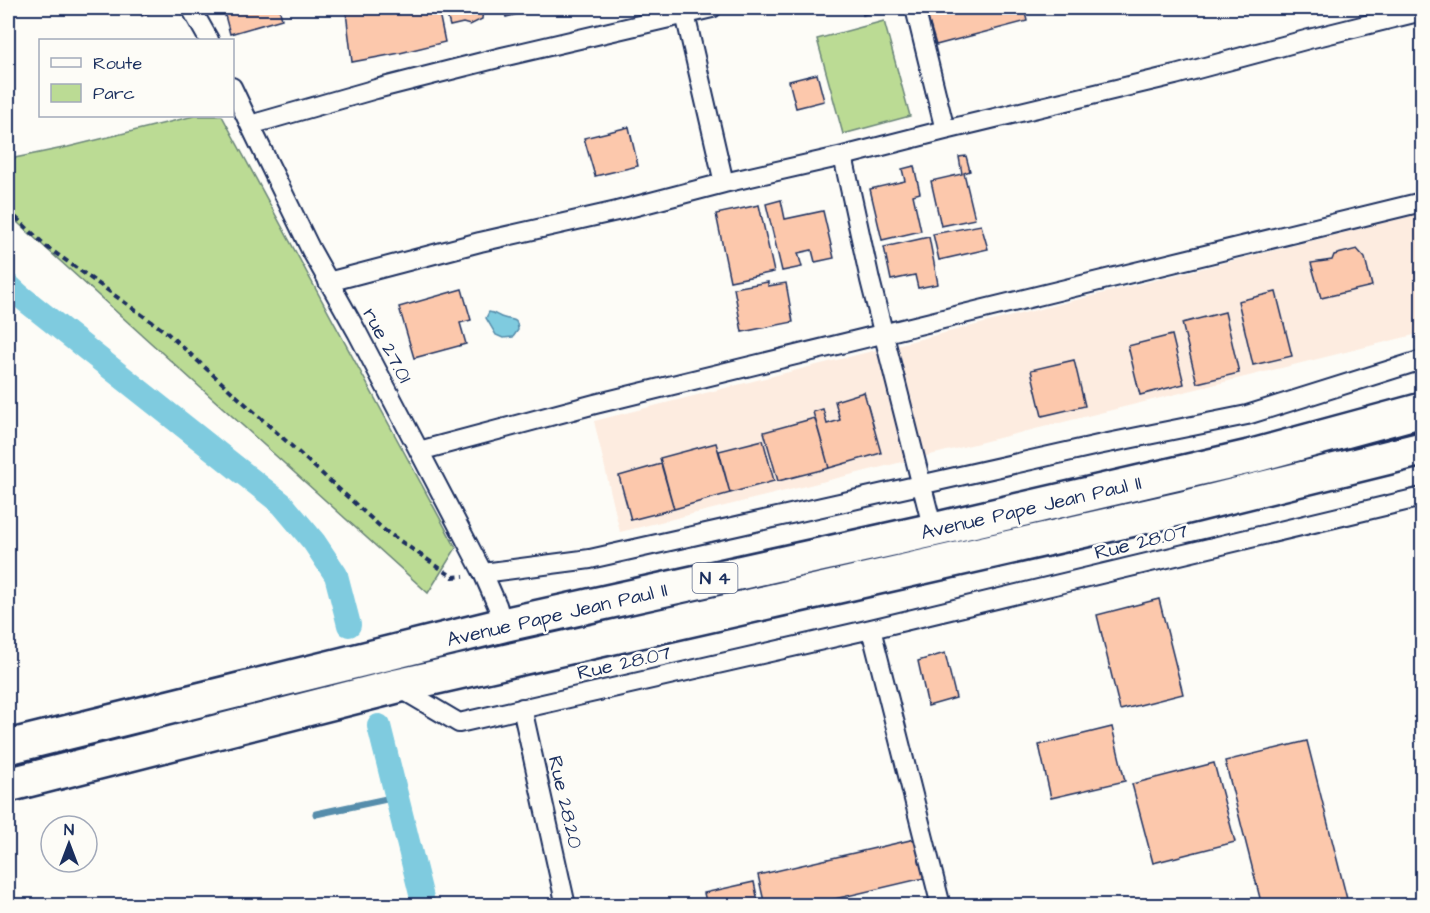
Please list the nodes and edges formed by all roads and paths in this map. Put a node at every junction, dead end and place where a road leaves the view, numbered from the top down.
1 (191, 8) edge
2 (712, 8) edge
3 (915, 8) edge
4 (1422, 11) edge
5 (685, 14) junction
6 (208, 39) edge
7 (234, 91) edge
8 (250, 125) junction
9 (945, 130) junction
10 (843, 156) junction
11 (724, 183) junction
12 (1422, 202) edge
13 (8, 210) edge
14 (328, 282) junction
15 (884, 333) junction
16 (1422, 360) edge
17 (1422, 410) edge
18 (1422, 449) edge
19 (419, 452) junction
20 (922, 484) junction
21 (1422, 497) edge
22 (933, 530) junction
23 (483, 573) junction
24 (503, 625) junction
25 (871, 629) junction
26 (397, 686) junction
27 (522, 708) junction
28 (8, 747) edge
29 (8, 785) edge
30 (566, 906) edge
31 (941, 906) edge

1 - 6 street
2 - 5 street
3 - 9 street
4 - 9 street
5 - 8 street
5 - 11 street
7 - 8 street, rue 27.01
8 - 14 street, rue 27.01
9 - 10 street
10 - 11 street
10 - 15 street
11 - 14 street
12 - 15 street
13 - 23 path
14 - 19 street, rue 27.01
15 - 19 street
15 - 20 street
16 - 20 street
17 - 22 highway, Avenue Pape Jean Paul II / N 4
18 - 26 highway, Avenue Pape Jean Paul II / N 4
19 - 23 street, rue 27.01
20 - 22 street
20 - 23 street
21 - 25 street, Rue 28.07
22 - 24 highway, Avenue Pape Jean Paul II / N 4
23 - 24 street, rue 27.01
24 - 28 highway, Avenue Pape Jean Paul II / N 4
25 - 27 street, Rue 28.07
25 - 31 street
26 - 27 street, Rue 28.07
26 - 29 highway, Avenue Pape Jean Paul II / N 4
27 - 30 street, Rue 28.20

